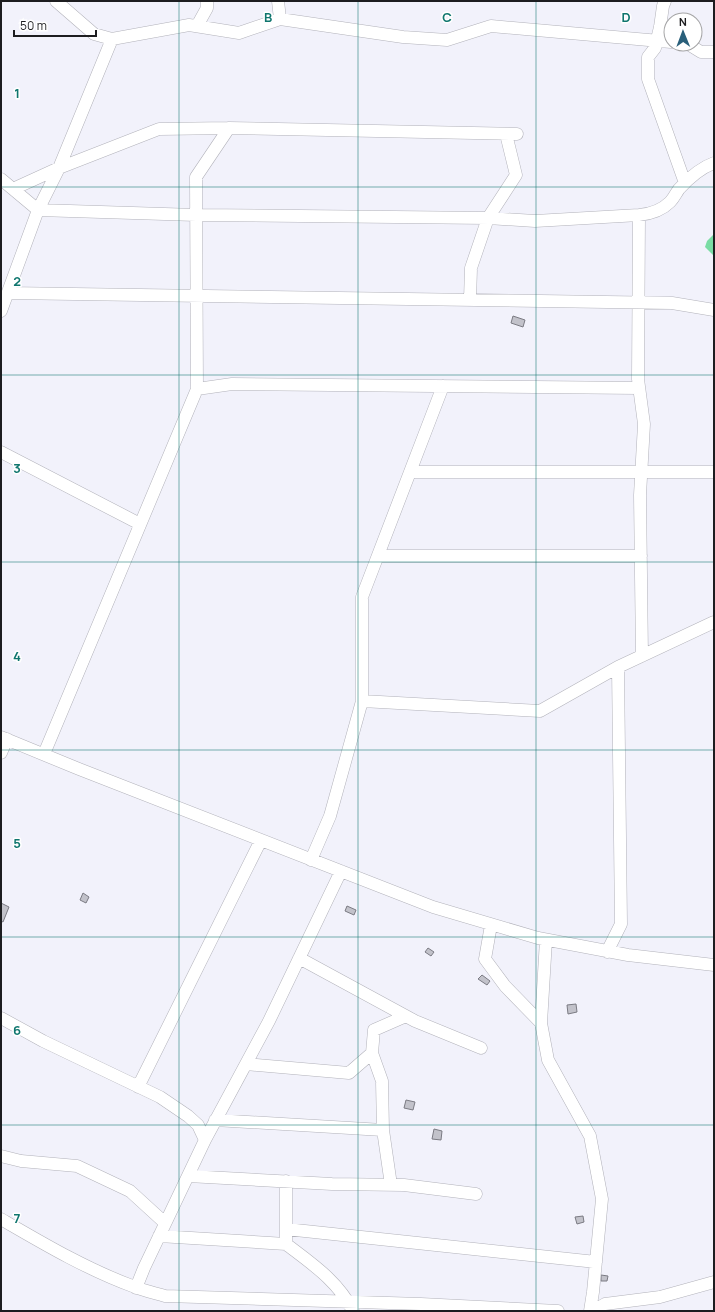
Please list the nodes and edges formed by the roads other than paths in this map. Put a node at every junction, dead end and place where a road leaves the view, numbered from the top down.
1 (56, 1) edge
2 (207, 1) edge
3 (278, 1) edge
4 (665, 1) edge
5 (280, 19) junction
6 (197, 26) junction
7 (112, 38) junction
8 (657, 41) junction
9 (663, 41) edge
10 (703, 52) edge
11 (714, 52) edge
12 (229, 128) junction
13 (714, 163) edge
14 (59, 168) junction
15 (1, 180) edge
16 (685, 183) junction
17 (13, 189) junction
18 (38, 210) junction
19 (196, 215) junction
20 (639, 215) junction
21 (488, 218) junction
22 (8, 293) junction
23 (197, 296) junction
24 (470, 300) junction
25 (638, 302) junction
26 (714, 310) edge
27 (1, 311) edge
28 (443, 386) junction
29 (639, 388) junction
30 (197, 389) junction
31 (1, 452) edge
32 (410, 472) junction
33 (714, 472) edge
34 (641, 473) junction
35 (140, 524) junction
36 (378, 556) junction
37 (641, 556) junction
38 (714, 622) edge
39 (642, 656) junction
40 (618, 667) junction
41 (362, 701) junction
42 (4, 738) edge
43 (1, 753) edge
44 (44, 754) junction
45 (261, 840) junction
46 (312, 860) junction
47 (341, 871) junction
48 (491, 925) junction
49 (546, 940) junction
50 (607, 952) junction
51 (300, 958) junction
52 (714, 964) edge
53 (406, 1016) junction
54 (1, 1018) edge
55 (541, 1024) junction
56 (480, 1048) dead end
57 (372, 1053) junction
58 (246, 1064) junction
59 (138, 1087) junction
60 (215, 1120) junction
61 (383, 1130) junction
62 (205, 1140) junction
63 (1, 1156) edge
64 (188, 1176) junction
65 (286, 1181) junction
66 (391, 1185) junction
67 (476, 1194) dead end
68 (1, 1219) edge
69 (165, 1223) junction
70 (286, 1229) junction
71 (159, 1236) junction
72 (286, 1244) junction
73 (596, 1262) junction
74 (714, 1282) edge
75 (136, 1288) junction
76 (350, 1306) edge
77 (558, 1311) edge
78 (591, 1311) edge

1 - 7 street
2 - 6 street
3 - 5 street
4 - 8 street
5 - 6 street
5 - 8 street
6 - 7 street
7 - 14 street
8 - 9 street
8 - 16 street
10 - 11 street
12 - 14 street
12 - 19 street
12 - 21 street
13 - 16 street
14 - 17 street
14 - 18 street
15 - 17 street
16 - 20 street
17 - 18 street
18 - 19 street
18 - 22 street
19 - 21 street
19 - 23 street
20 - 21 street
20 - 25 street
21 - 24 street
22 - 23 street
22 - 27 street
23 - 24 street
23 - 30 street
24 - 25 street
25 - 26 street
25 - 29 street
28 - 29 street
28 - 30 street
28 - 32 street
29 - 34 street
30 - 35 street
31 - 35 street
32 - 34 street
32 - 36 street
33 - 34 street
34 - 37 street
35 - 44 street
36 - 37 street
36 - 41 street
37 - 39 street
38 - 39 street
39 - 40 street
40 - 41 street
40 - 50 street
41 - 46 street
42 - 43 street
42 - 44 street
44 - 45 street
45 - 46 street
45 - 59 street
46 - 47 street
47 - 48 street
47 - 51 street
48 - 49 street
48 - 55 street
49 - 50 street
49 - 55 street
50 - 52 street
51 - 53 street
51 - 58 street
53 - 56 street
53 - 57 street
54 - 59 street
55 - 73 street
57 - 58 street
57 - 61 street
58 - 60 street
59 - 62 street
60 - 61 street
60 - 62 street
61 - 66 street
62 - 64 street
63 - 69 street
64 - 65 street
64 - 69 street
65 - 66 street
65 - 70 street
66 - 67 street
68 - 75 street
69 - 71 street
70 - 72 street
70 - 73 street
71 - 72 street
71 - 75 street
72 - 76 street
73 - 78 street
74 - 78 street
75 - 76 street
76 - 77 street

